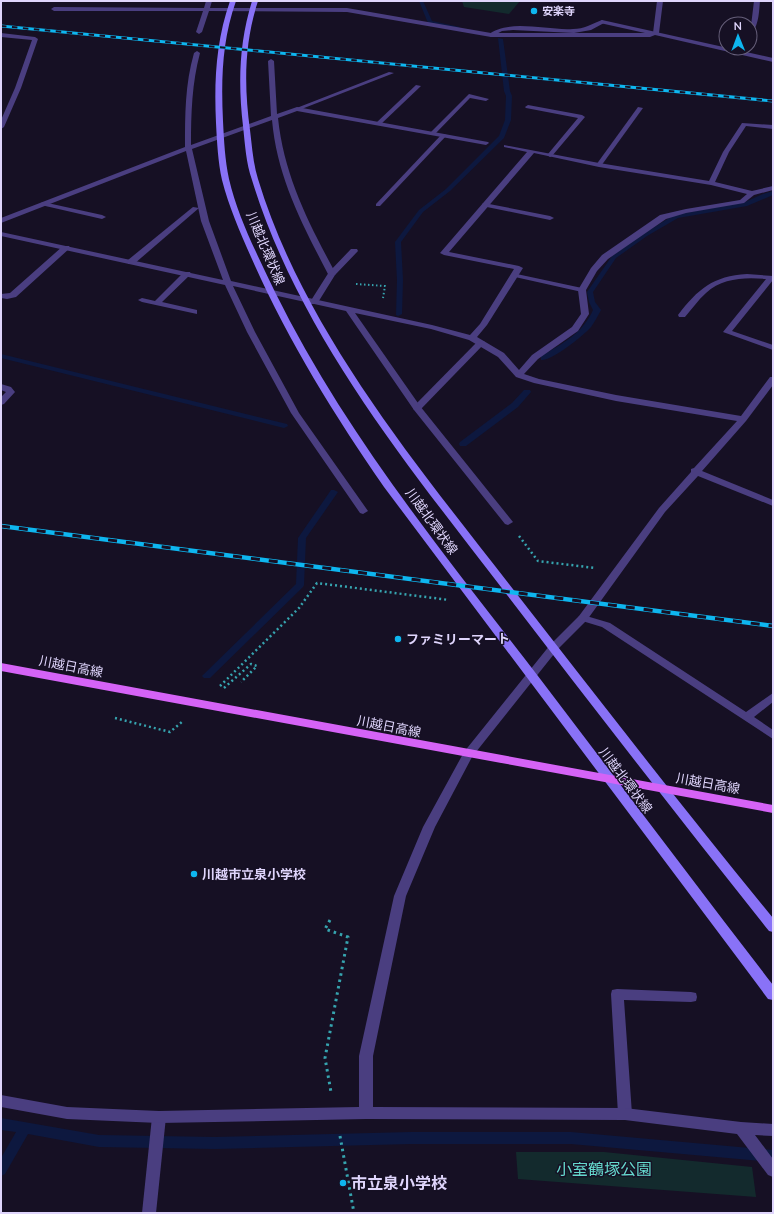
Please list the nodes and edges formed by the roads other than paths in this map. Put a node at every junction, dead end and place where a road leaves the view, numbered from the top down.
1 (209, 1) edge
2 (233, 1) edge
3 (255, 1) edge
4 (348, 1) edge
5 (660, 1) edge
6 (757, 1) edge
7 (54, 9) dead end
8 (206, 9) junction
9 (348, 10) junction
10 (755, 16) edge
11 (199, 32) dead end
12 (656, 33) junction
13 (1, 35) edge
14 (491, 35) junction
15 (718, 46) edge
16 (196, 52) dead end
17 (758, 56) edge
18 (773, 60) edge
19 (271, 61) dead end
20 (391, 73) dead end
21 (418, 86) dead end
22 (486, 99) dead end
23 (528, 107) dead end
24 (640, 108) dead end
25 (297, 109) junction
26 (275, 117) junction
27 (378, 124) junction
28 (1, 127) edge
29 (773, 127) edge
30 (433, 133) junction
31 (444, 135) junction
32 (486, 143) dead end
33 (506, 146) dead end
34 (188, 148) junction
35 (532, 151) junction
36 (550, 155) junction
37 (599, 165) junction
38 (710, 183) junction
39 (773, 188) edge
40 (752, 193) junction
41 (43, 204) junction
42 (378, 205) dead end
43 (484, 205) junction
44 (196, 208) dead end
45 (102, 217) dead end
46 (550, 218) dead end
47 (1, 221) edge
48 (1, 234) edge
49 (66, 248) junction
50 (354, 251) dead end
51 (131, 262) junction
52 (187, 274) junction
53 (332, 274) junction
54 (515, 275) junction
55 (772, 278) edge
56 (228, 283) junction
57 (582, 290) junction
58 (1, 296) edge
59 (142, 300) dead end
60 (314, 302) junction
61 (156, 303) junction
62 (349, 310) junction
63 (194, 312) dead end
64 (682, 316) dead end
65 (472, 338) junction
66 (481, 343) junction
67 (773, 348) edge
68 (519, 375) junction
69 (773, 379) edge
70 (1, 387) edge
71 (1, 402) edge
72 (417, 408) junction
73 (743, 418) junction
74 (694, 471) junction
75 (773, 503) edge
76 (363, 511) dead end
77 (508, 522) road end
78 (583, 618) junction
79 (1, 668) edge
80 (773, 697) edge
81 (746, 717) junction
82 (773, 735) edge
83 (468, 755) junction
84 (773, 809) edge
85 (773, 927) edge
86 (773, 994) edge
87 (691, 997) dead end
88 (1, 1101) edge
89 (366, 1113) junction
90 (625, 1114) junction
91 (159, 1117) junction
92 (741, 1128) junction
93 (773, 1130) edge
94 (773, 1170) edge
95 (149, 1213) edge

1 - 8 street
2 - 86 main road, 川越北環状線
3 - 85 main road, 川越北環状線
4 - 9 street
5 - 12 street
6 - 10 street
7 - 8 street
8 - 9 street
8 - 11 street
9 - 14 street
12 - 14 street
12 - 14 street
12 - 15 street
13 - 28 street
16 - 34 street
17 - 18 street
19 - 26 street
20 - 25 street
21 - 27 street
22 - 30 street
23 - 36 street
24 - 37 street
25 - 26 street
25 - 27 street
26 - 34 street
26 - 53 street
27 - 30 street
29 - 38 street
30 - 31 street
31 - 32 street
31 - 42 street
33 - 35 street
34 - 41 street
34 - 56 street
35 - 36 street
35 - 43 street
36 - 37 street
37 - 38 street
38 - 40 street
39 - 40 street
40 - 57 street
41 - 45 street
41 - 47 street
43 - 46 street
43 - 54 street
44 - 51 street
48 - 49 street
49 - 51 street
49 - 58 street
50 - 53 street
51 - 52 street
52 - 56 street
52 - 61 street
53 - 60 street
54 - 57 street
54 - 65 street
55 - 64 street
55 - 67 street
56 - 60 street
56 - 76 street
57 - 68 street
59 - 61 street
60 - 62 street
61 - 63 street
62 - 65 street
62 - 72 street
65 - 66 street
66 - 68 street
66 - 72 street
68 - 73 street
69 - 73 street
70 - 71 street
72 - 77 street
73 - 74 street
74 - 75 street
74 - 78 street
78 - 81 street
78 - 83 street
79 - 83 main road, 川越日高線
80 - 81 street
81 - 82 street
83 - 84 main road, 川越日高線
83 - 89 street
87 - 90 street
88 - 91 street
89 - 90 street
89 - 91 street
90 - 92 street
91 - 95 street
92 - 93 street
92 - 94 street

